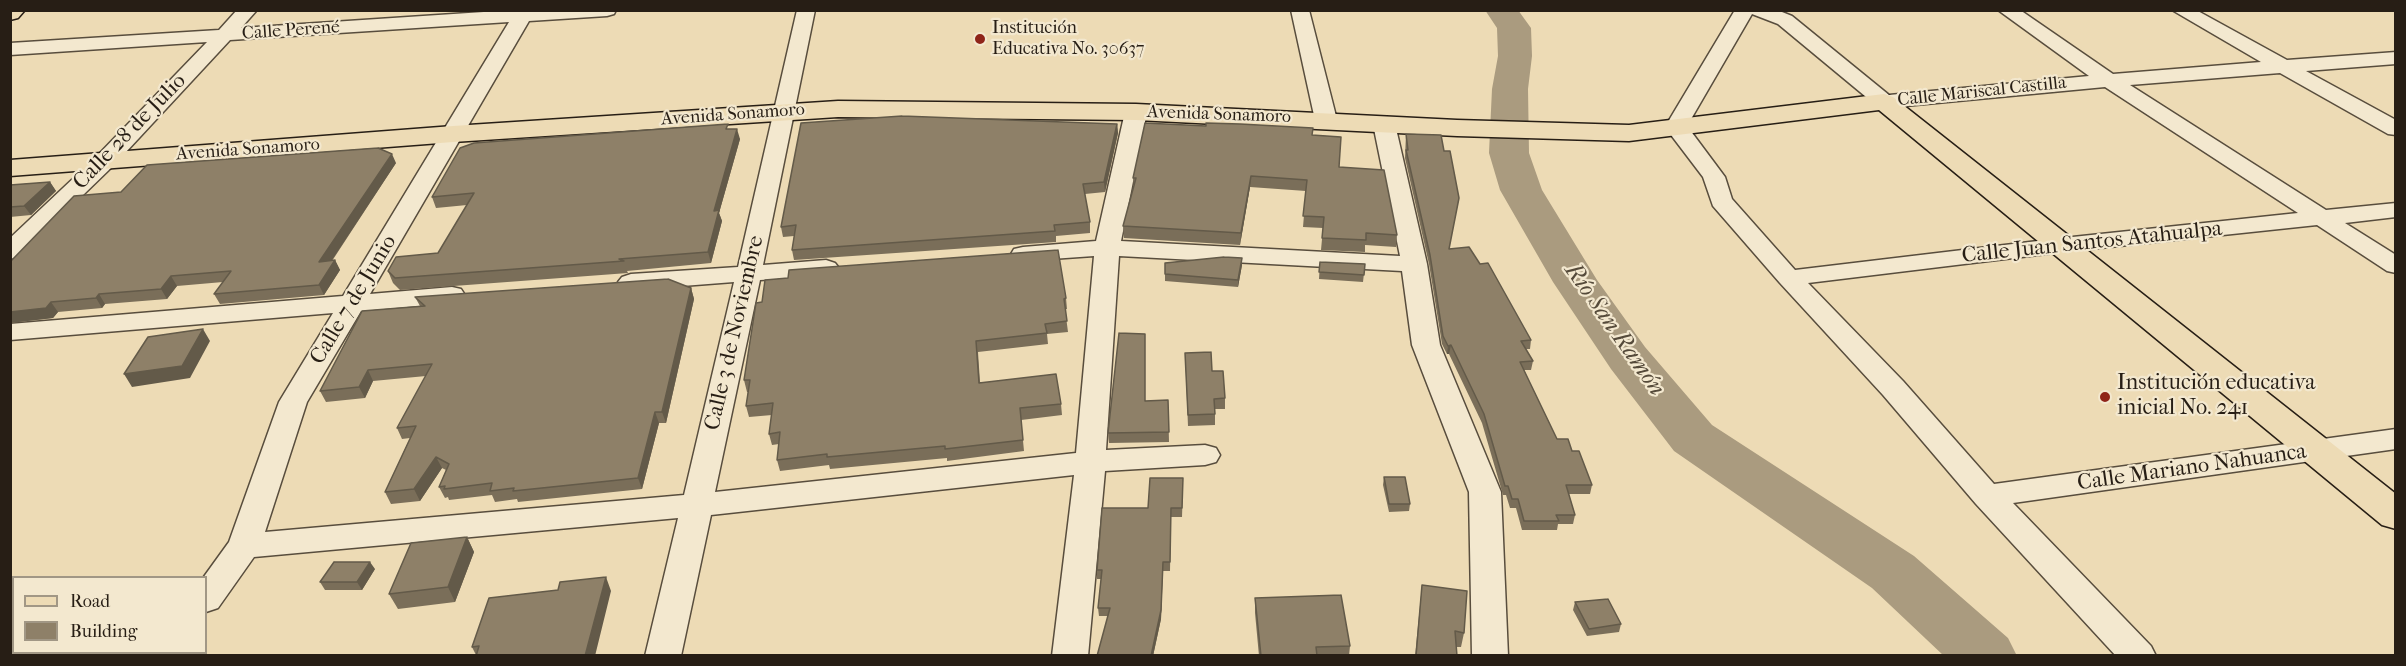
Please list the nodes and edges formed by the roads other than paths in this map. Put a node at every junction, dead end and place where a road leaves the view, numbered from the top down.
1 (248, 10) edge
2 (607, 10) edge
3 (806, 10) edge
4 (1300, 10) edge
5 (1745, 10) edge
6 (1759, 10) edge
7 (2007, 10) edge
8 (2181, 10) edge
9 (525, 13) edge
10 (224, 35) junction
11 (10, 49) edge
12 (2396, 58) edge
13 (2280, 66) junction
14 (2110, 81) junction
15 (1884, 102) junction
16 (785, 112) junction
17 (1136, 112) junction
18 (1326, 120) junction
19 (1384, 124) junction
20 (1676, 127) junction
21 (1457, 128) joint
22 (2396, 129) edge
23 (453, 134) junction
24 (105, 161) junction
25 (10, 168) edge
26 (2396, 210) edge
27 (2320, 218) junction
28 (2063, 245) junction
29 (1107, 248) junction
30 (10, 252) edge
31 (999, 256) edge
32 (1414, 264) junction
33 (2396, 266) edge
34 (844, 267) edge
35 (749, 273) junction
36 (1789, 278) junction
37 (609, 284) edge
38 (480, 293) edge
39 (352, 303) junction
40 (10, 332) edge
41 (2396, 439) edge
42 (2318, 451) junction
43 (1205, 455) dead end
44 (1090, 464) junction
45 (1987, 496) junction
46 (696, 505) junction
47 (2396, 515) edge
48 (244, 546) junction
49 (207, 598) edge
50 (663, 656) edge
51 (1070, 656) edge
52 (1490, 656) edge
53 (2138, 656) edge

1 - 10 street, Calle 28 de Julio
2 - 9 street, Calle Perené
3 - 16 street, Calle 3 de Noviembre
4 - 18 street
5 - 20 street
6 - 15 street
7 - 14 street
8 - 13 street
9 - 10 street, Calle Perené
9 - 23 street, Calle 7 de Junio
10 - 11 street, Calle Perené
10 - 24 street, Calle 28 de Julio
12 - 13 street, Calle Mariscal Castilla
13 - 14 street, Calle Mariscal Castilla
13 - 22 street
14 - 15 street, Calle Mariscal Castilla
14 - 27 street
15 - 20 main road, Calle Mariscal Castilla
15 - 28 main road
16 - 17 main road, Avenida Sonamoro
16 - 23 main road, Avenida Sonamoro
16 - 35 street, Calle 3 de Noviembre
17 - 18 main road, Avenida Sonamoro
17 - 29 street
18 - 19 main road, Avenida Sonamoro
19 - 21 main road, Avenida Sonamoro
19 - 32 street
20 - 21 main road, Calle Mariscal Castilla
20 - 36 street
23 - 24 main road, Avenida Sonamoro
23 - 39 street, Calle 7 de Junio
24 - 25 main road, Avenida Sonamoro
24 - 30 street, Calle 28 de Julio
26 - 27 street, Calle Juan Santos Atahualpa
27 - 28 street, Calle Juan Santos Atahualpa
27 - 33 street
28 - 36 street, Calle Juan Santos Atahualpa
28 - 42 main road
29 - 31 street
29 - 32 street
29 - 44 street
32 - 52 street
34 - 35 street
35 - 37 street
35 - 46 street, Calle 3 de Noviembre
36 - 45 street
38 - 39 street
39 - 40 street
39 - 48 street, Calle 7 de Junio
41 - 42 street, Calle Mariano Nahuanca
42 - 45 street, Calle Mariano Nahuanca
42 - 47 main road
43 - 44 street
44 - 46 street
44 - 51 street
45 - 53 street
46 - 48 street
46 - 50 street, Calle 3 de Noviembre
48 - 49 street, Calle 7 de Junio

